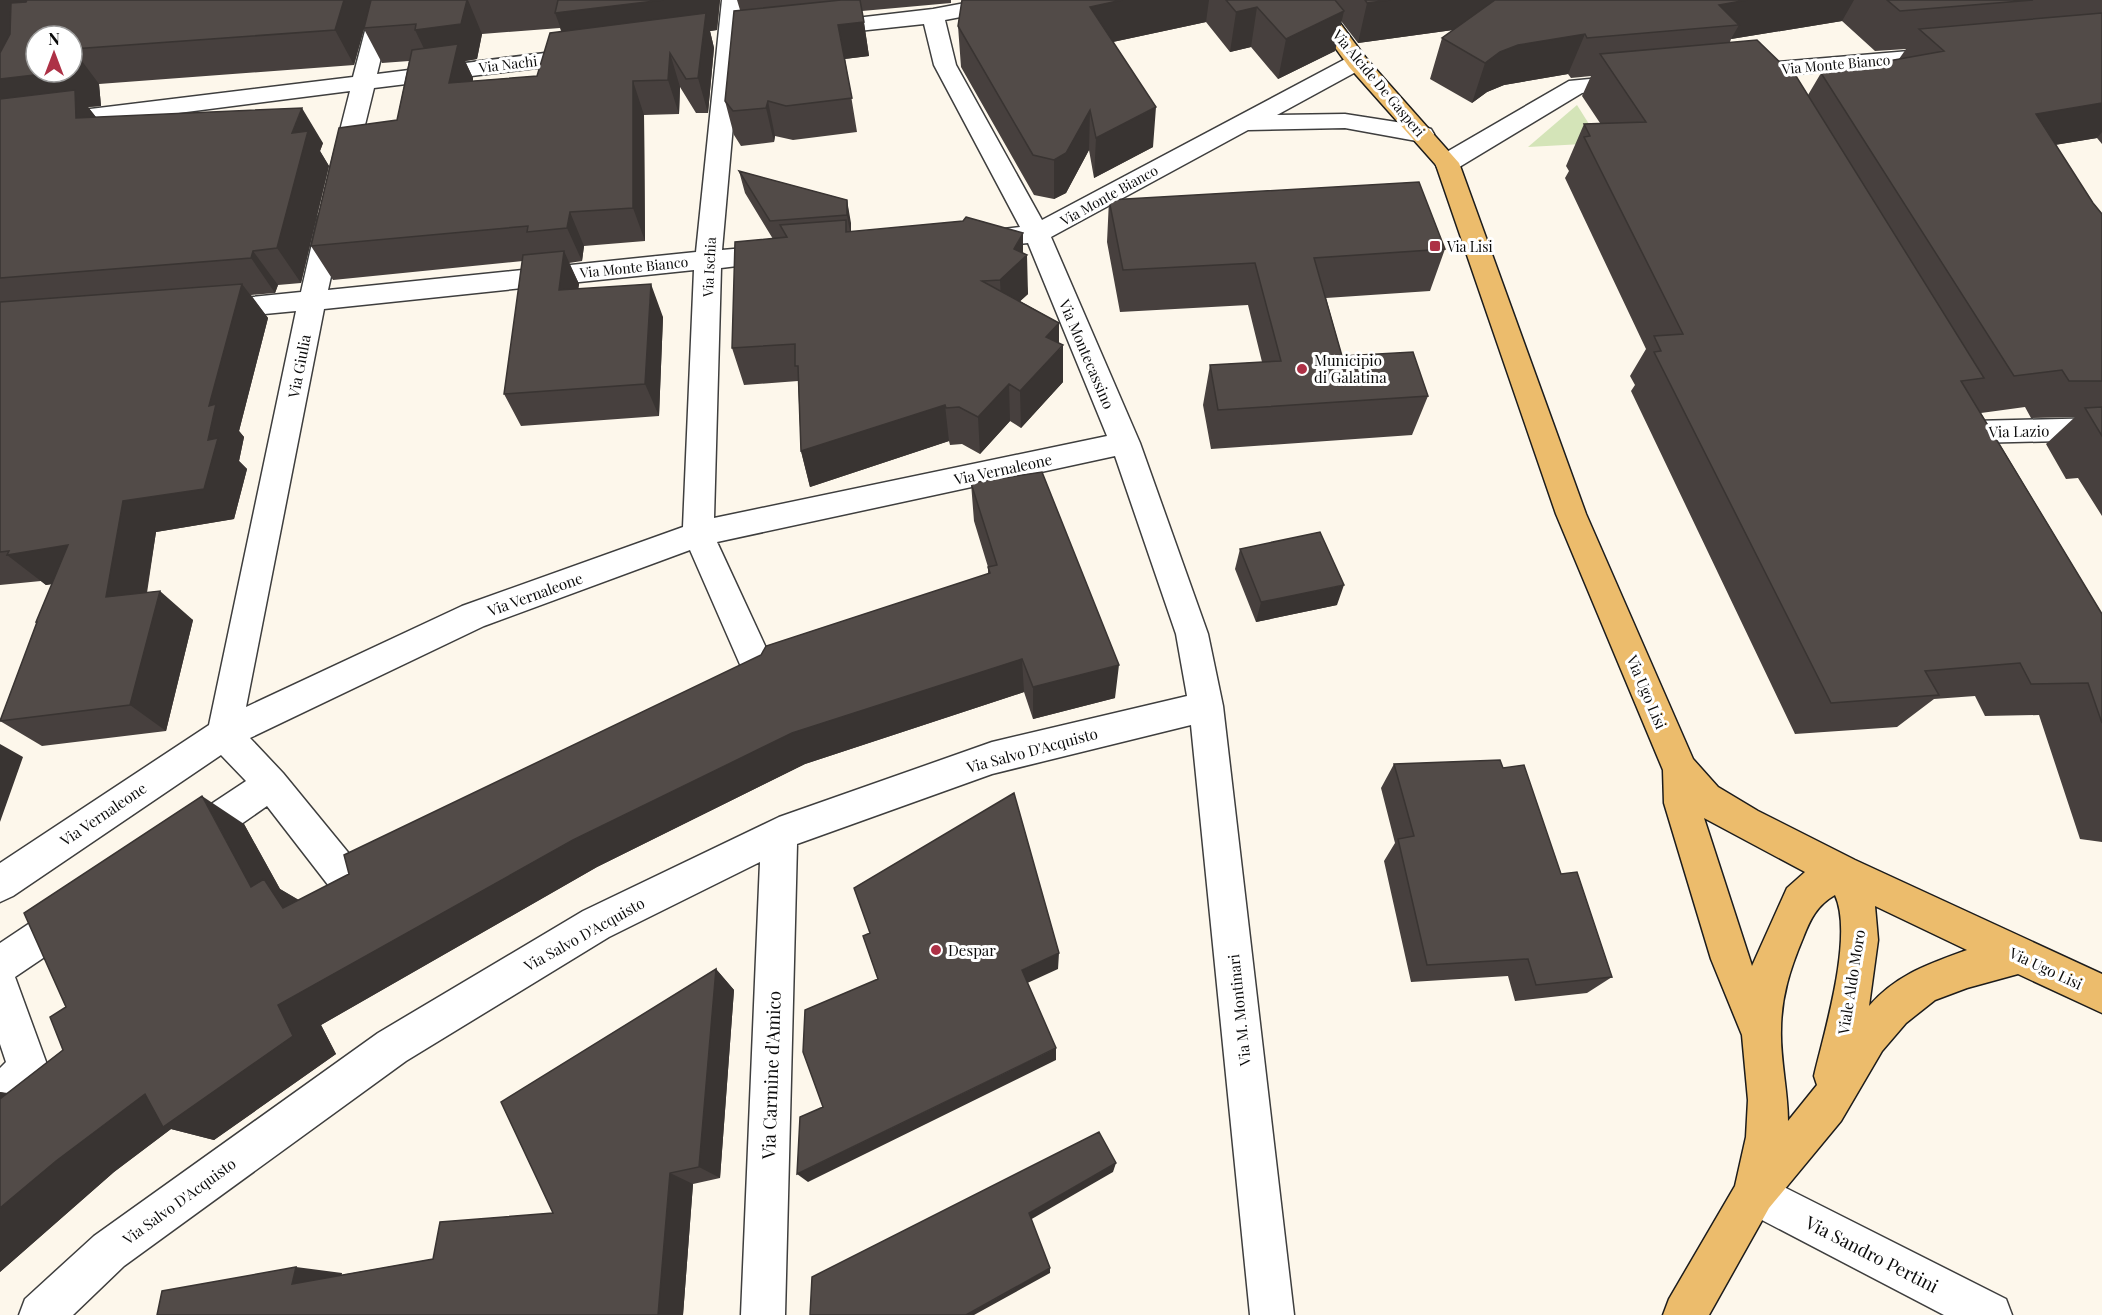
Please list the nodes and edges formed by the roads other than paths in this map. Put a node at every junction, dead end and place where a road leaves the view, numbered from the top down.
1 (384, 0) edge
2 (733, 0) edge
3 (1015, 0) edge
4 (1312, 0) edge
5 (970, 4) edge
6 (933, 16) junction
7 (797, 30) edge
8 (611, 52) edge
9 (1971, 52) edge
10 (1357, 62) junction
11 (1724, 74) edge
12 (1656, 80) edge
13 (362, 82) junction
14 (2, 118) edge
15 (1241, 123) junction
16 (1422, 134) junction
17 (1447, 163) junction
18 (1037, 234) junction
19 (954, 240) edge
20 (802, 252) edge
21 (708, 259) junction
22 (312, 302) junction
23 (185, 312) edge
24 (2102, 429) edge
25 (1125, 443) junction
26 (1991, 461) edge
27 (698, 534) junction
28 (709, 702) edge
29 (1206, 706) junction
30 (224, 734) junction
31 (1680, 770) junction
32 (272, 784) junction
33 (779, 834) junction
34 (409, 846) edge
35 (165, 855) edge
36 (1842, 872) junction
37 (0, 884) edge
38 (97, 901) edge
39 (2020, 955) junction
40 (0, 965) edge
41 (0, 988) edge
42 (2102, 994) edge
43 (1762, 1035) junction
44 (0, 1094) edge
45 (1827, 1107) junction
46 (1754, 1193) junction
47 (41, 1315) edge
48 (763, 1315) edge
49 (1272, 1315) edge
50 (1684, 1315) edge
51 (1990, 1315) edge

1 - 13 street, Via Giulia
2 - 21 street, Via Ischia
3 - 5 street
4 - 10 main road, Via Alcide De Gasperi
5 - 6 street
6 - 7 street
6 - 18 street, Via Montecassino
8 - 13 street, Via Nachi
9 - 11 street, Via Monte Bianco
10 - 15 street, Via Monte Bianco
10 - 16 main road, Via Alcide De Gasperi
12 - 17 street
13 - 14 street, Via Nachi
13 - 22 street, Via Giulia
15 - 16 street, Via Monte Bianco
15 - 18 street, Via Monte Bianco
16 - 17 main road, Via Alcide De Gasperi
17 - 31 main road, Via Ugo Lisi
18 - 19 street, Via Monte Bianco
18 - 25 street, Via Montecassino
20 - 21 street, Via Monte Bianco
21 - 22 street, Via Monte Bianco
21 - 27 street, Via Ischia
22 - 23 street, Via Monte Bianco
22 - 30 street, Via Giulia
24 - 26 street, Via Lazio
25 - 27 street, Via Vernaleone
25 - 29 street, Via Montecassino
27 - 28 street
27 - 30 street, Via Vernaleone
29 - 33 street, Via Salvo D'Acquisto
29 - 49 street, Via M. Montinari
30 - 32 street
30 - 37 street, Via Vernaleone
31 - 36 main road, Via Ugo Lisi
31 - 43 main road, Viale Aldo Moro
32 - 34 street
32 - 35 street
33 - 47 street, Via Salvo D'Acquisto
33 - 48 street, Via Carmine d'Amico
36 - 39 main road, Via Ugo Lisi
36 - 43 main road, Viale Aldo Moro
36 - 45 main road, Viale Aldo Moro
38 - 40 street
39 - 42 main road, Via Ugo Lisi
39 - 45 main road, Viale Aldo Moro
41 - 44 street
43 - 46 main road, Viale Aldo Moro
45 - 46 main road, Viale Aldo Moro
46 - 50 main road, Viale Aldo Moro
46 - 51 street, Via Sandro Pertini

